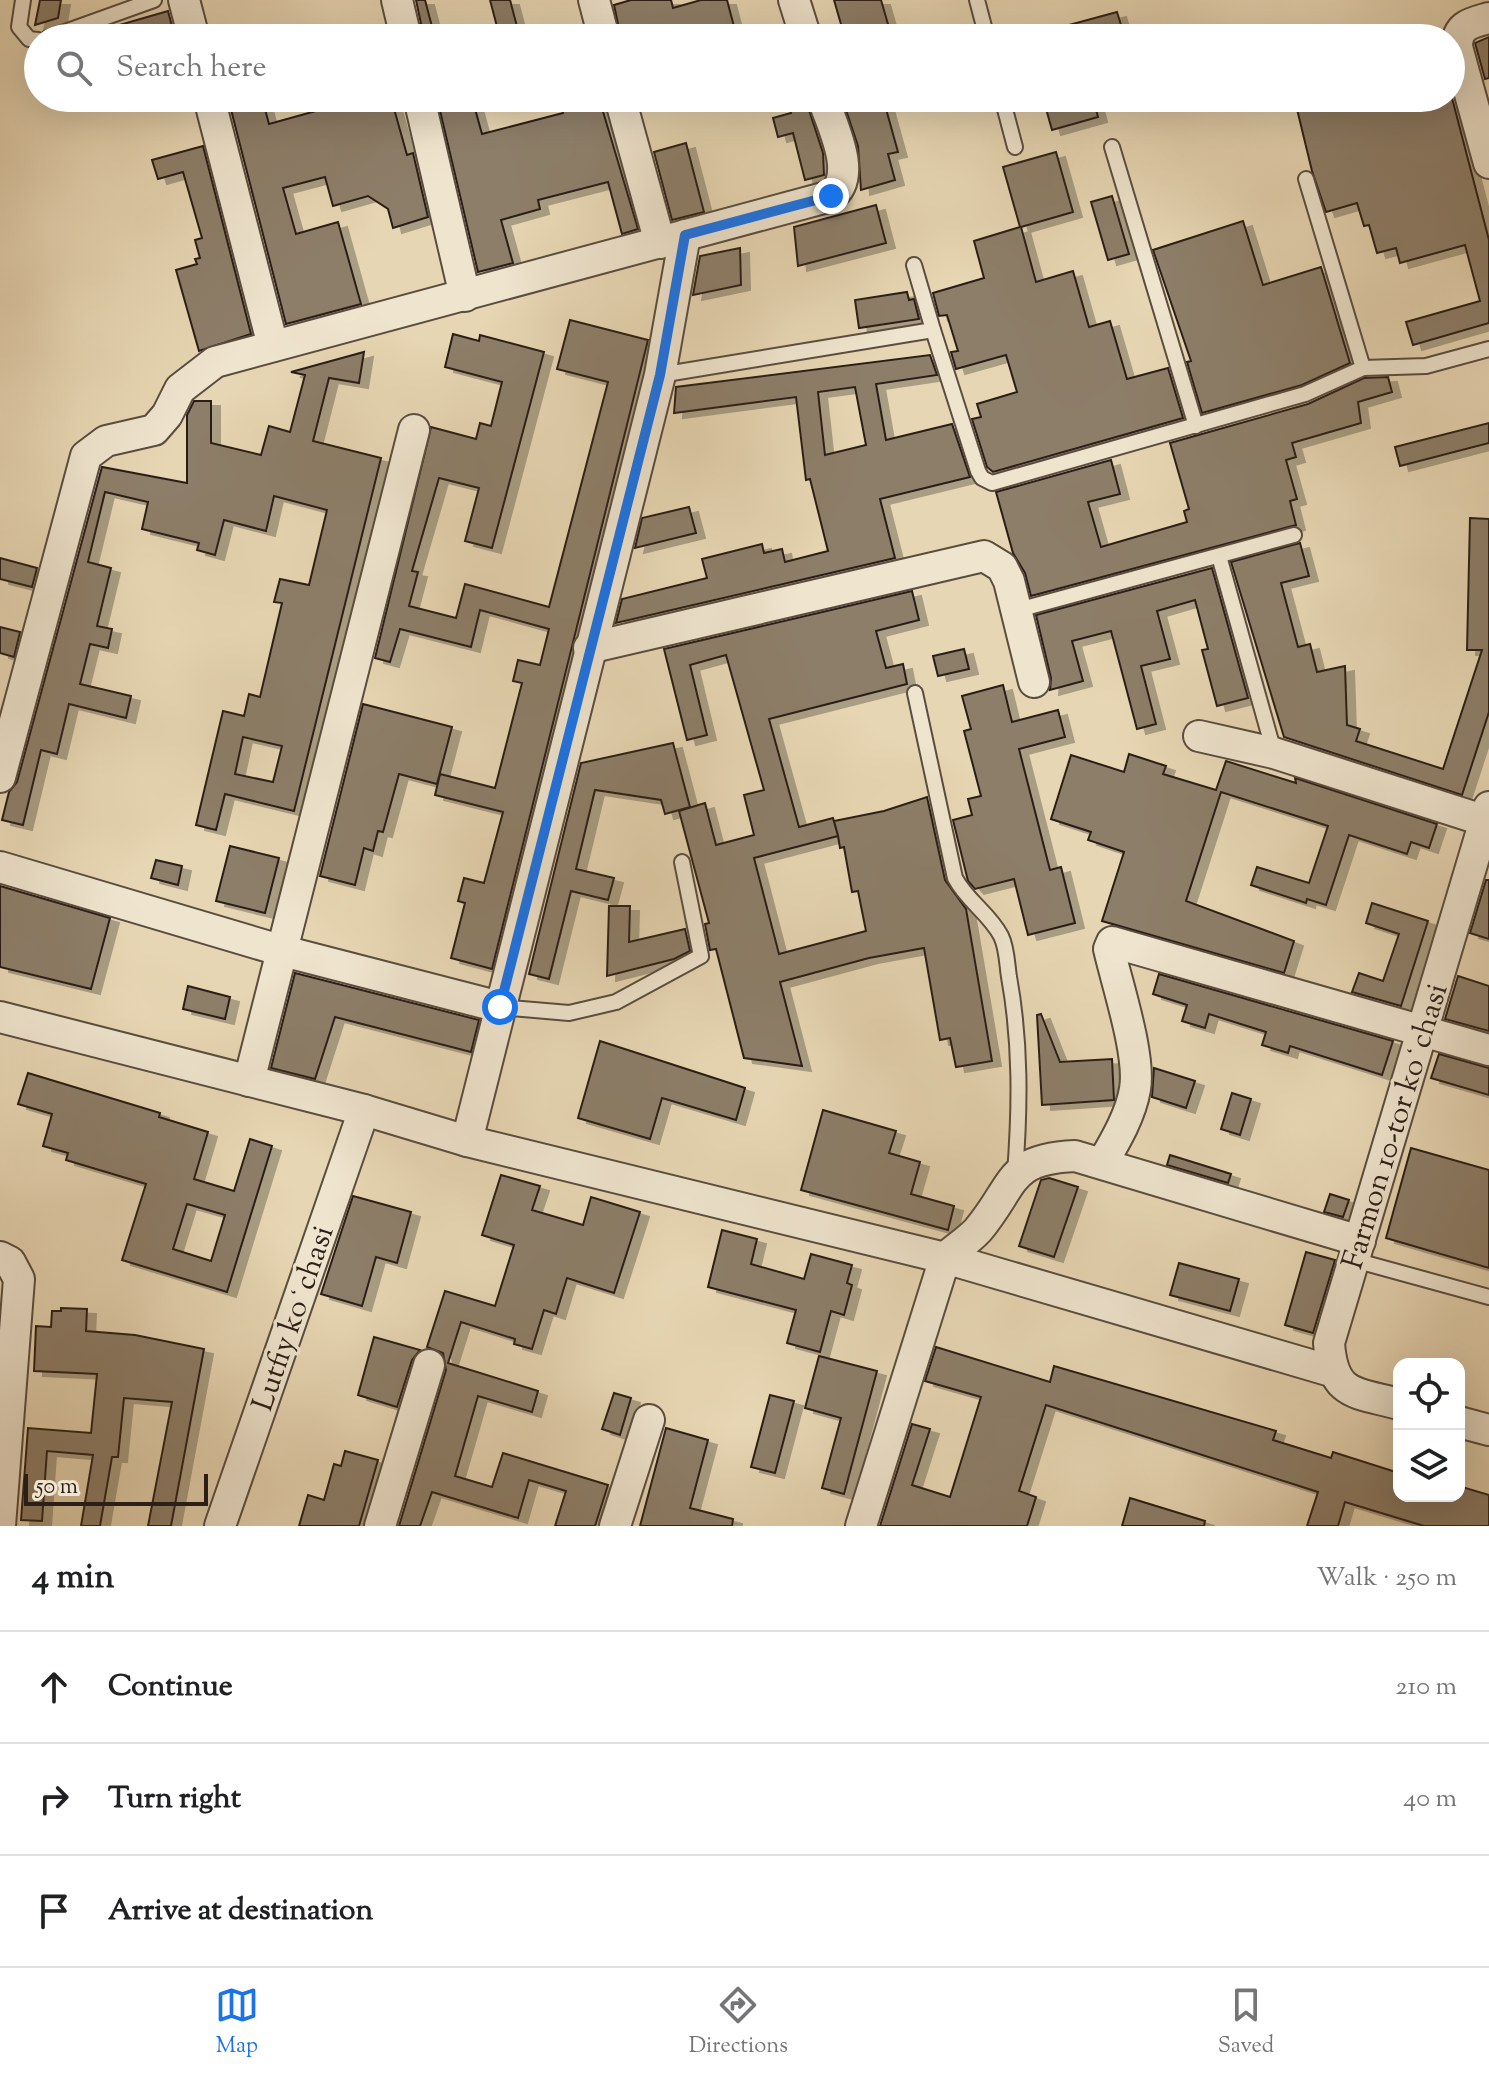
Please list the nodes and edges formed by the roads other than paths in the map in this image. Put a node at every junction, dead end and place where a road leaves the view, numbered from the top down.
1 (23, 0) edge
2 (154, 0) edge
3 (184, 0) edge
4 (397, 0) edge
5 (594, 0) edge
6 (794, 0) edge
7 (977, 0) edge
8 (1489, 18) edge
9 (87, 24) edge
10 (190, 24) edge
11 (403, 24) edge
12 (600, 24) edge
13 (802, 24) edge
14 (983, 24) edge
15 (1465, 25) edge
16 (24, 33) edge
17 (1465, 76) edge
18 (213, 112) edge
19 (422, 112) edge
20 (625, 112) edge
21 (827, 112) edge
22 (1006, 112) edge
23 (1015, 147) dead end
24 (1112, 147) dead end
25 (1489, 163) edge
26 (1306, 179) dead end
27 (673, 239) junction
28 (914, 265) dead end
29 (465, 296) junction
30 (933, 330) junction
31 (273, 346) junction
32 (1489, 349) edge
33 (1363, 368) junction
34 (660, 375) junction
35 (1196, 426) junction
36 (414, 430) dead end
37 (1294, 535) dead end
38 (1219, 556) junction
39 (1018, 610) junction
40 (589, 648) junction
41 (1034, 682) dead end
42 (915, 693) dead end
43 (1199, 736) dead end
44 (1274, 753) junction
45 (0, 777) edge
46 (1488, 817) edge
47 (682, 862) dead end
48 (0, 867) edge
49 (283, 951) junction
50 (500, 1007) junction
51 (0, 1017) edge
52 (1423, 1031) junction
53 (1489, 1050) edge
54 (249, 1081) junction
55 (364, 1110) junction
56 (467, 1141) junction
57 (1103, 1162) junction
58 (1015, 1174) junction
59 (1357, 1250) junction
60 (0, 1257) edge
61 (945, 1258) junction
62 (1489, 1297) edge
63 (429, 1365) dead end
64 (1331, 1371) junction
65 (1393, 1402) edge
66 (649, 1420) dead end
67 (1465, 1424) edge
68 (1489, 1430) edge
69 (0, 1526) edge
70 (220, 1526) edge
71 (380, 1526) edge
72 (615, 1526) edge
73 (861, 1526) edge

1 - 16 lane
2 - 9 lane
3 - 10 street
4 - 11 street
5 - 12 street
6 - 13 street
7 - 14 lane
8 - 15 street
17 - 25 street
18 - 31 street
19 - 29 street
20 - 27 street
21 - 27 street
22 - 23 lane
24 - 35 lane
26 - 33 lane
27 - 29 street
27 - 34 street
28 - 30 lane
29 - 31 street
30 - 34 lane
30 - 35 lane
31 - 45 street
32 - 33 lane
33 - 35 lane
34 - 40 street
36 - 49 street
37 - 38 lane
38 - 39 lane
38 - 44 lane
39 - 40 street
39 - 41 street
40 - 50 street
42 - 58 lane
43 - 44 street
44 - 46 street
46 - 52 street, Farmon 10-tor koʻchasi
47 - 50 lane
48 - 49 street
49 - 50 street
49 - 54 street
50 - 56 street
51 - 54 street
52 - 53 street
52 - 57 street
52 - 59 street, Farmon 10-tor koʻchasi
54 - 55 street
55 - 56 street
55 - 70 street, Lutfiy koʻchasi
56 - 61 street
57 - 58 street
57 - 59 street
58 - 61 street
59 - 62 lane
59 - 64 street, Farmon 10-tor koʻchasi
60 - 69 street
61 - 64 street
61 - 73 street
63 - 71 street
64 - 65 street
66 - 72 street
67 - 68 street

